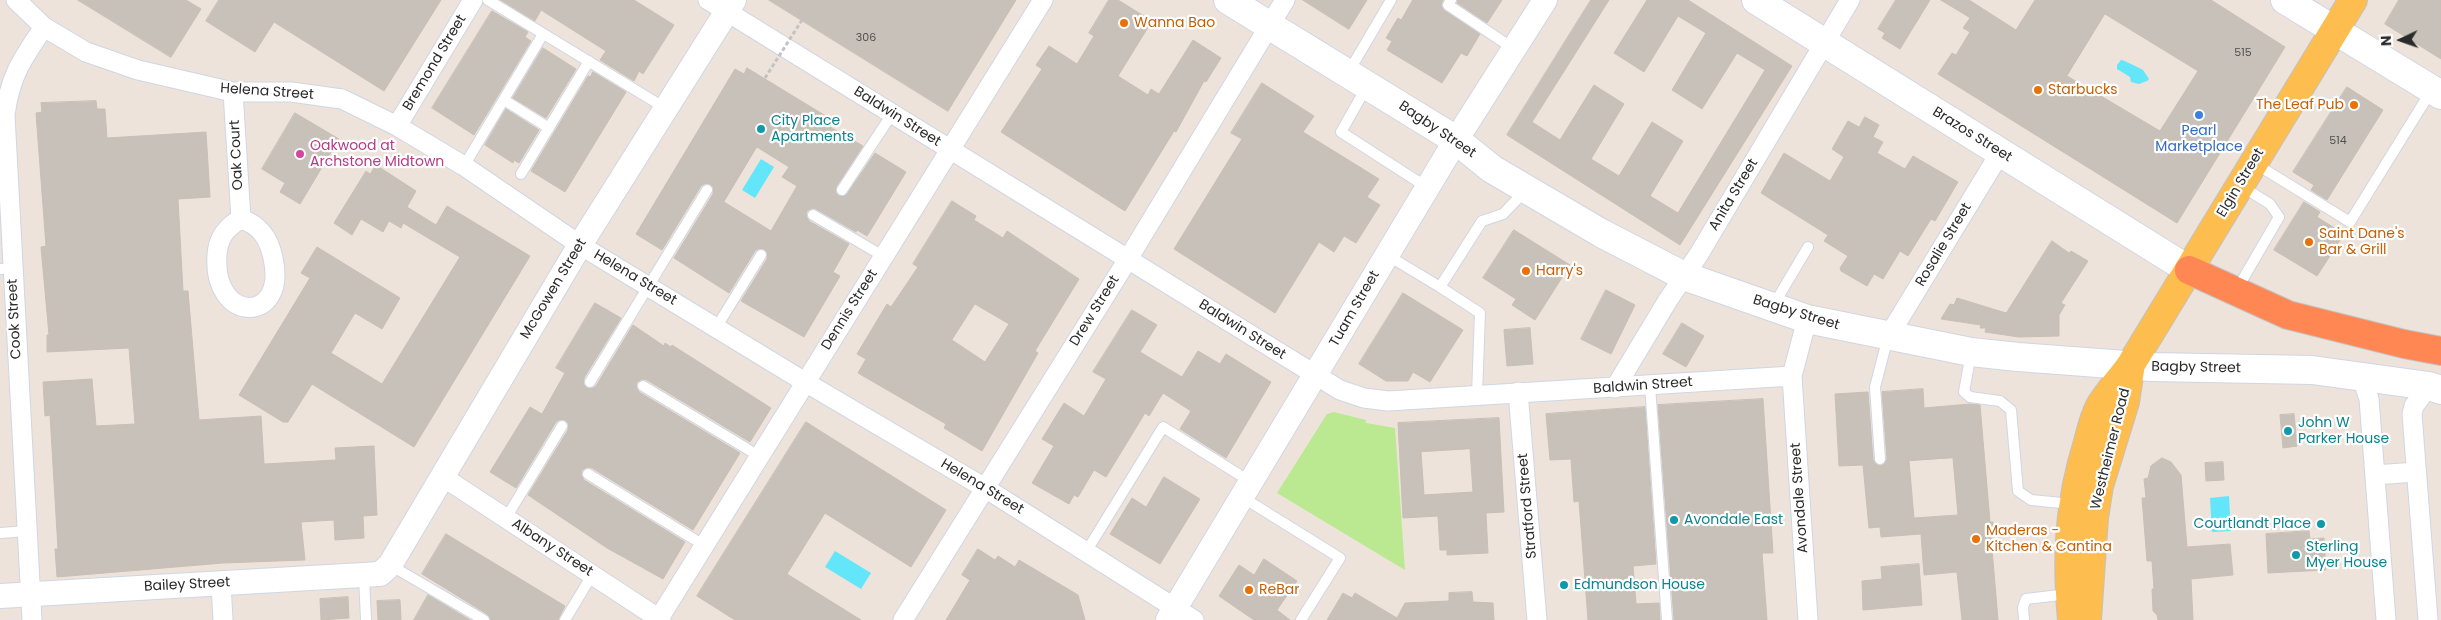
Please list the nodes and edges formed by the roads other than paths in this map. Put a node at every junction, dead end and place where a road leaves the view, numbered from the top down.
1 (16, 0) edge
2 (473, 0) edge
3 (488, 0) edge
4 (1043, 0) edge
5 (1228, 0) edge
6 (1285, 0) edge
7 (1391, 0) edge
8 (1451, 0) edge
9 (1545, 0) edge
10 (1756, 0) edge
11 (1850, 0) edge
12 (2285, 0) edge
13 (2353, 0) edge
14 (723, 4) edge
15 (1269, 25) junction
16 (44, 27) junction
17 (2335, 30) junction
18 (543, 34) junction
19 (1825, 44) junction
20 (1514, 49) junction
21 (589, 61) junction
22 (1358, 80) junction
23 (4, 89) edge
24 (233, 92) junction
25 (2436, 92) edge
26 (504, 100) junction
27 (665, 108) junction
28 (892, 114) junction
29 (397, 126) junction
30 (549, 128) junction
31 (1456, 140) junction
32 (951, 150) junction
33 (2000, 153) junction
34 (464, 166) junction
35 (521, 174) dead end
36 (2247, 174) junction
37 (4, 182) edge
38 (1428, 188) junction
39 (1526, 189) junction
40 (707, 190) dead end
41 (842, 190) dead end
42 (813, 215) dead end
43 (241, 219) junction
44 (580, 245) junction
45 (1808, 247) dead end
46 (761, 255) dead end
47 (1387, 255) junction
48 (882, 256) junction
49 (1128, 259) junction
50 (6, 269) edge
51 (2189, 270) junction
52 (1684, 276) junction
53 (648, 286) junction
54 (1440, 287) junction
55 (2235, 292) junction
56 (1773, 307) junction
57 (1807, 319) junction
58 (716, 328) junction
59 (1888, 337) junction
60 (2441, 351) edge
61 (1971, 352) junction
62 (9, 361) edge
63 (2130, 366) junction
64 (2361, 375) junction
65 (1316, 376) junction
66 (1792, 376) junction
67 (590, 382) dead end
68 (805, 382) junction
69 (643, 386) dead end
70 (1650, 386) junction
71 (1615, 388) junction
72 (2435, 388) edge
73 (1518, 392) junction
74 (1477, 395) junction
75 (562, 426) dead end
76 (760, 456) junction
77 (1880, 459) dead end
78 (2416, 472) junction
79 (588, 474) dead end
80 (2375, 475) junction
81 (443, 477) junction
82 (985, 488) junction
83 (1246, 489) junction
84 (2073, 504) junction
85 (506, 518) junction
86 (28, 531) junction
87 (0, 533) edge
88 (705, 546) junction
89 (1086, 552) junction
90 (376, 572) junction
91 (592, 575) junction
92 (221, 583) junction
93 (31, 594) junction
94 (0, 596) edge
95 (2070, 607) edge
96 (1179, 616) edge
97 (32, 620) edge
98 (223, 620) edge
99 (366, 620) edge
100 (484, 620) edge
101 (565, 620) edge
102 (659, 620) edge
103 (903, 620) edge
104 (1301, 620) edge
105 (1537, 620) edge
106 (1667, 620) edge
107 (1808, 620) edge
108 (2024, 620) edge
109 (2087, 620) edge
110 (2386, 620) edge
111 (2428, 620) edge

1 - 16 street, Helena Street
2 - 29 street, Bremond Street
3 - 18 lane
4 - 32 street, Dennis Street
5 - 15 main road, Bagby Street
6 - 15 street, Drew Street
7 - 22 lane
8 - 20 lane
9 - 20 street, Tuam Street
10 - 19 main road, Brazos Street
11 - 19 street, Anita Street
12 - 17 main road
13 - 17 main road, Elgin Street
14 - 27 street, McGowen Street
14 - 28 street, Baldwin Street
15 - 22 main road, Bagby Street
15 - 49 street, Drew Street
16 - 23 street, Cook Street
16 - 24 street, Helena Street
17 - 25 main road
17 - 36 main road, Elgin Street
18 - 21 lane
18 - 26 lane
19 - 33 main road, Brazos Street
19 - 52 street, Anita Street
20 - 31 street, Tuam Street
21 - 27 lane
21 - 30 lane
22 - 31 main road, Bagby Street
22 - 38 lane
23 - 37 street, Cook Street
24 - 29 street, Helena Street
24 - 43 street, Oak Court
25 - 36 lane
26 - 30 lane
26 - 34 lane
27 - 44 street, McGowen Street
28 - 32 street, Baldwin Street
28 - 41 lane
29 - 34 street, Helena Street
30 - 35 lane
31 - 38 street, Tuam Street
31 - 39 main road, Bagby Street
32 - 48 street, Dennis Street
32 - 49 street, Baldwin Street
33 - 51 main road, Brazos Street
33 - 59 street, Rosalie Street
34 - 44 street, Helena Street
36 - 51 main road, Elgin Street
36 - 55 lane
37 - 50 street, Cook Street
38 - 47 street, Tuam Street
39 - 52 main road, Bagby Street
39 - 54 lane
40 - 53 lane
42 - 48 lane
43 - 43 street
44 - 53 street, Helena Street
44 - 81 street, McGowen Street
45 - 56 lane
46 - 58 lane
47 - 54 lane
47 - 65 street, Tuam Street
48 - 68 street, Dennis Street
49 - 65 street, Baldwin Street
49 - 82 street, Drew Street
50 - 62 street, Cook Street
51 - 55 highway
51 - 63 main road, Elgin Street
52 - 56 main road, Bagby Street
52 - 71 street, Anita Street
53 - 58 street, Helena Street
53 - 67 lane
54 - 74 lane
55 - 60 highway
56 - 57 main road, Bagby Street
57 - 59 main road, Bagby Street
57 - 66 street
58 - 68 street, Helena Street
59 - 61 main road, Bagby Street
59 - 77 lane
61 - 63 main road, Bagby Street
61 - 84 lane
62 - 86 street, Cook Street
63 - 64 main road, Bagby Street
63 - 84 main road, Westheimer Road
63 - 109 main road, Westheimer Road
64 - 72 main road, Bagby Street
64 - 80 street
65 - 74 street, Baldwin Street
65 - 83 street, Tuam Street
66 - 70 street, Baldwin Street
66 - 107 street, Avondale Street
68 - 76 street, Dennis Street
68 - 82 street, Helena Street
69 - 76 lane
70 - 71 street, Baldwin Street
70 - 106 lane
71 - 73 street, Baldwin Street
72 - 78 street
73 - 74 street, Baldwin Street
73 - 105 street, Stratford Street
75 - 85 lane
76 - 88 street, Dennis Street
78 - 80 street
78 - 111 street
79 - 88 lane
80 - 110 street
81 - 85 street, Albany Street
81 - 90 street, McGowen Street
82 - 89 street, Helena Street
82 - 103 street, Drew Street
83 - 89 lane
83 - 96 street, Tuam Street
83 - 104 lane
84 - 95 main road, Westheimer Road
85 - 91 street, Albany Street
86 - 87 lane
86 - 93 street, Cook Street
88 - 102 street, Dennis Street
89 - 96 street, Helena Street
90 - 92 street, Bailey Street
90 - 99 lane
90 - 100 lane
91 - 101 lane
91 - 102 street, Albany Street
92 - 93 street, Bailey Street
92 - 98 street
93 - 94 street, Bailey Street
93 - 97 street, Cook Street
95 - 108 lane

